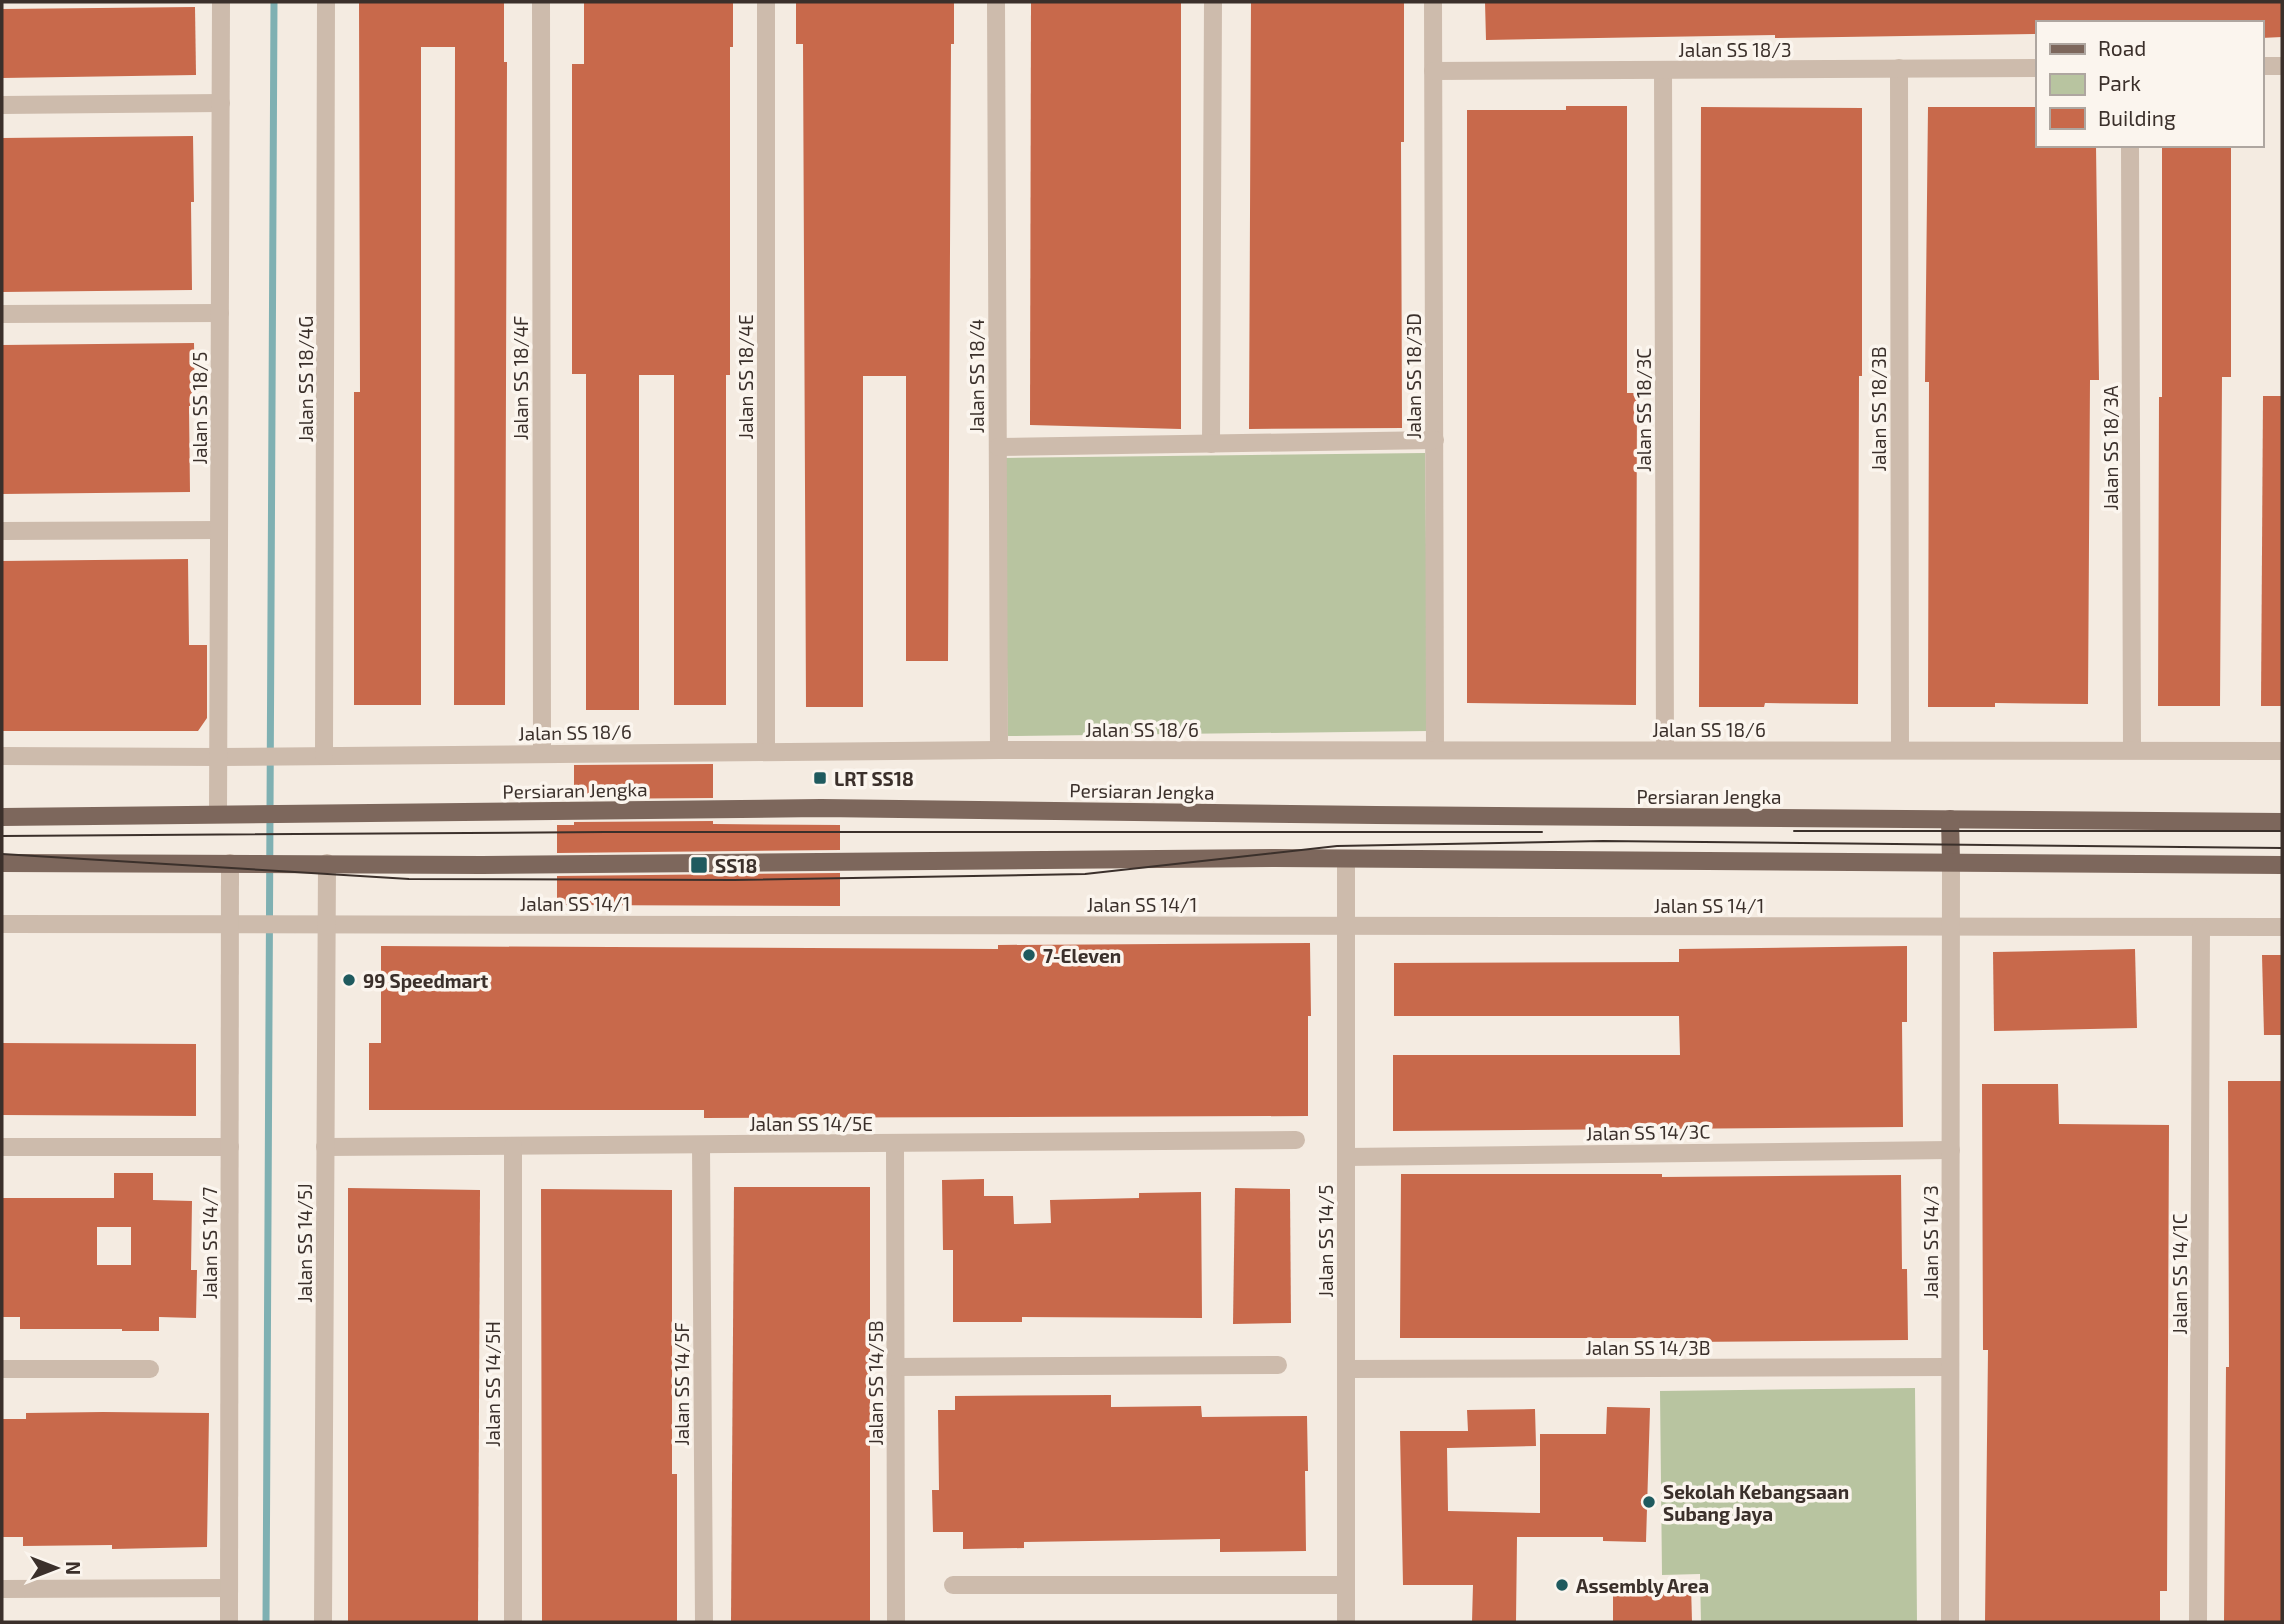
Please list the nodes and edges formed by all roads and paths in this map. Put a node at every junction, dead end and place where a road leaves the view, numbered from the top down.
1 (221, 2) edge
2 (326, 2) edge
3 (541, 2) edge
4 (766, 2) edge
5 (996, 2) edge
6 (1213, 2) edge
7 (1433, 2) edge
8 (2263, 66) edge
9 (2282, 66) edge
10 (1899, 68) junction
11 (2036, 68) edge
12 (1663, 70) junction
13 (1433, 71) junction
14 (221, 103) junction
15 (2, 105) edge
16 (2130, 147) edge
17 (220, 313) junction
18 (2, 314) edge
19 (1435, 440) junction
20 (1211, 444) junction
21 (998, 447) junction
22 (219, 530) junction
23 (2, 531) edge
24 (999, 750) junction
25 (1435, 750) junction
26 (1665, 750) junction
27 (1900, 750) junction
28 (2132, 750) junction
29 (2282, 751) edge
30 (766, 752) junction
31 (542, 754) junction
32 (2, 755) edge
33 (324, 756) junction
34 (219, 757) junction
35 (218, 814) junction
36 (2, 817) edge
37 (1950, 819) junction
38 (2282, 821) edge
39 (1346, 859) junction
40 (1951, 861) junction
41 (2, 863) edge
42 (230, 863) junction
43 (327, 863) junction
44 (2282, 865) edge
45 (2, 923) edge
46 (230, 924) junction
47 (327, 924) junction
48 (1346, 925) junction
49 (1951, 926) junction
50 (2201, 927) junction
51 (2282, 927) edge
52 (1296, 1140) dead end
53 (895, 1143) junction
54 (701, 1144) junction
55 (513, 1146) junction
56 (2, 1147) edge
57 (230, 1147) junction
58 (326, 1147) junction
59 (1951, 1150) junction
60 (1346, 1157) junction
61 (1278, 1365) dead end
62 (895, 1367) junction
63 (1950, 1367) junction
64 (2, 1368) edge
65 (150, 1368) dead end
66 (1346, 1368) junction
67 (953, 1584) dead end
68 (1346, 1584) junction
69 (229, 1588) junction
70 (2, 1590) edge
71 (229, 1622) edge
72 (323, 1622) edge
73 (513, 1622) edge
74 (704, 1622) edge
75 (896, 1622) edge
76 (1346, 1622) edge
77 (1950, 1622) edge
78 (2198, 1622) edge

1 - 14 street, Jalan SS 18/5
2 - 33 street, Jalan SS 18/4G
3 - 31 street, Jalan SS 18/4F
4 - 30 street, Jalan SS 18/4E
5 - 21 street, Jalan SS 18/4
6 - 20 street
7 - 13 street, Jalan SS 18/3D
8 - 9 street
10 - 11 street, Jalan SS 18/3
10 - 12 street, Jalan SS 18/3
10 - 27 street, Jalan SS 18/3B
12 - 13 street, Jalan SS 18/3
12 - 26 street, Jalan SS 18/3C
13 - 19 street, Jalan SS 18/3D
14 - 15 street
14 - 17 street, Jalan SS 18/5
16 - 28 street, Jalan SS 18/3A
17 - 18 street
17 - 22 street, Jalan SS 18/5
19 - 20 street
19 - 25 street, Jalan SS 18/3D
20 - 21 street
21 - 24 street, Jalan SS 18/4
22 - 23 street
22 - 34 street, Jalan SS 18/5
24 - 25 street, Jalan SS 18/6
24 - 30 street, Jalan SS 18/6
25 - 26 street, Jalan SS 18/6
26 - 27 street, Jalan SS 18/6
27 - 28 street, Jalan SS 18/6
28 - 29 street, Jalan SS 18/6
30 - 31 street, Jalan SS 18/6
31 - 33 street, Jalan SS 18/6
32 - 34 street, Jalan SS 18/6
33 - 34 street, Jalan SS 18/6
34 - 35 street, Jalan SS 18/5
35 - 36 main road, Persiaran Jengka
35 - 37 main road, Persiaran Jengka
37 - 38 main road, Persiaran Jengka
37 - 40 main road
39 - 40 main road
39 - 43 main road
39 - 48 street, Jalan SS 14/5
40 - 44 main road
40 - 49 street, Jalan SS 14/3
41 - 42 main road
42 - 43 main road
42 - 46 street, Jalan SS 14/7
43 - 47 street, Jalan SS 14/5J
45 - 46 street, Jalan SS 14/1
46 - 47 street, Jalan SS 14/1
46 - 57 street, Jalan SS 14/7
47 - 48 street, Jalan SS 14/1
47 - 58 street, Jalan SS 14/5J
48 - 49 street, Jalan SS 14/1
48 - 60 street, Jalan SS 14/5
49 - 50 street, Jalan SS 14/1
49 - 59 street, Jalan SS 14/3
50 - 51 street, Jalan SS 14/1
50 - 78 street, Jalan SS 14/1C
52 - 53 street, Jalan SS 14/5E
53 - 54 street, Jalan SS 14/5E
53 - 62 street, Jalan SS 14/5B
54 - 55 street, Jalan SS 14/5E
54 - 74 street, Jalan SS 14/5F
55 - 58 street, Jalan SS 14/5E
55 - 73 street, Jalan SS 14/5H
56 - 57 street
57 - 69 street, Jalan SS 14/7
58 - 72 street, Jalan SS 14/5J
59 - 60 street, Jalan SS 14/3C
59 - 63 street, Jalan SS 14/3
60 - 66 street, Jalan SS 14/5
61 - 62 street
62 - 75 street, Jalan SS 14/5B
63 - 66 street, Jalan SS 14/3B
63 - 77 street, Jalan SS 14/3
64 - 65 street
66 - 68 street, Jalan SS 14/5
67 - 68 street
68 - 76 street, Jalan SS 14/5
69 - 70 street
69 - 71 street, Jalan SS 14/7

